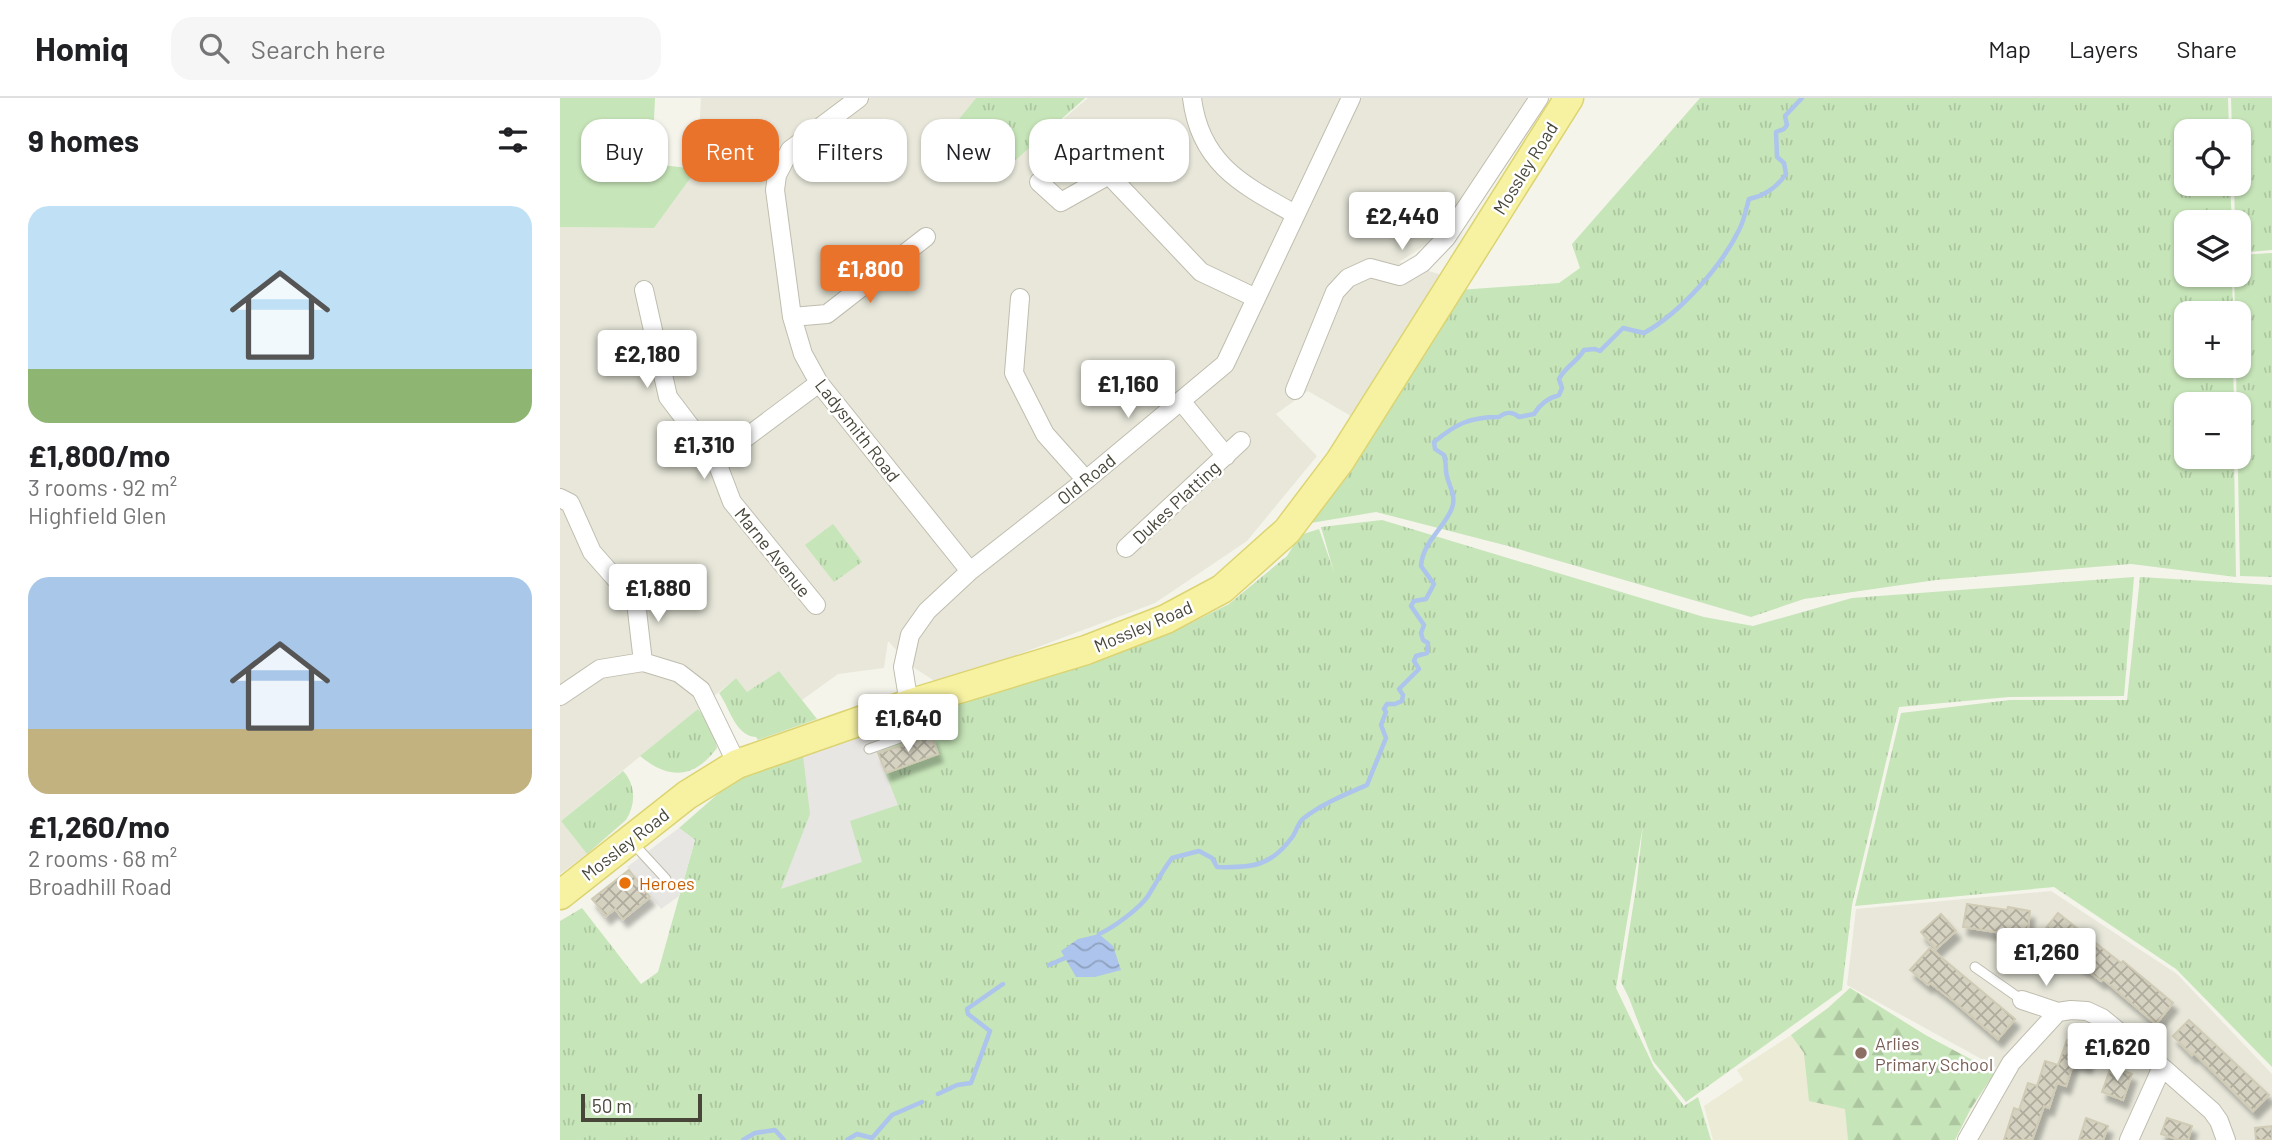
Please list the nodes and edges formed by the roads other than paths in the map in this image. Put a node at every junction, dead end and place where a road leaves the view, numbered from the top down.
1 (859, 98) edge
2 (1192, 98) edge
3 (1351, 98) edge
4 (1539, 98) edge
5 (1569, 98) edge
6 (1485, 177) junction
7 (1039, 183) dead end
8 (1509, 194) junction
9 (1296, 214) junction
10 (926, 237) dead end
11 (644, 290) dead end
12 (1020, 298) dead end
13 (1256, 298) junction
14 (792, 317) junction
15 (819, 383) junction
16 (1295, 390) dead end
17 (1181, 401) junction
18 (1241, 442) dead end
19 (1226, 456) junction
20 (716, 460) junction
21 (1086, 480) junction
22 (560, 498) edge
23 (1126, 548) dead end
24 (970, 571) junction
25 (816, 605) dead end
26 (643, 662) junction
27 (560, 696) edge
28 (923, 700) junction
29 (869, 749) dead end
30 (737, 764) junction
31 (630, 840) junction
32 (666, 879) dead end
33 (560, 895) edge
34 (1975, 967) dead end
35 (2022, 1000) joint
36 (2058, 1012) junction
37 (2162, 1068) junction
38 (1967, 1140) edge
39 (2129, 1140) edge
40 (2226, 1140) edge

1 - 14 street, Ladysmith Road
2 - 9 street
3 - 9 street, Old Road
4 - 6 street
5 - 8 main road, Mossley Road
6 - 8 street
6 - 16 street
7 - 13 street
8 - 28 main road, Mossley Road
9 - 13 street, Old Road
10 - 14 street
11 - 20 street, Marne Avenue
12 - 21 street
13 - 17 street, Old Road
14 - 15 street, Ladysmith Road
15 - 20 street
15 - 24 street, Ladysmith Road
17 - 19 street, Dukes Platting
17 - 21 street, Old Road
18 - 19 street, Dukes Platting
19 - 23 street, Dukes Platting
20 - 25 street, Marne Avenue
21 - 24 street, Old Road
22 - 26 street
24 - 28 street, Old Road
26 - 27 street
26 - 30 street
28 - 29 lane
28 - 30 main road, Mossley Road
30 - 31 main road, Mossley Road
31 - 32 lane
31 - 33 main road, Mossley Road
34 - 35 lane
35 - 36 street
36 - 37 street
36 - 38 street
37 - 39 street
37 - 40 street

